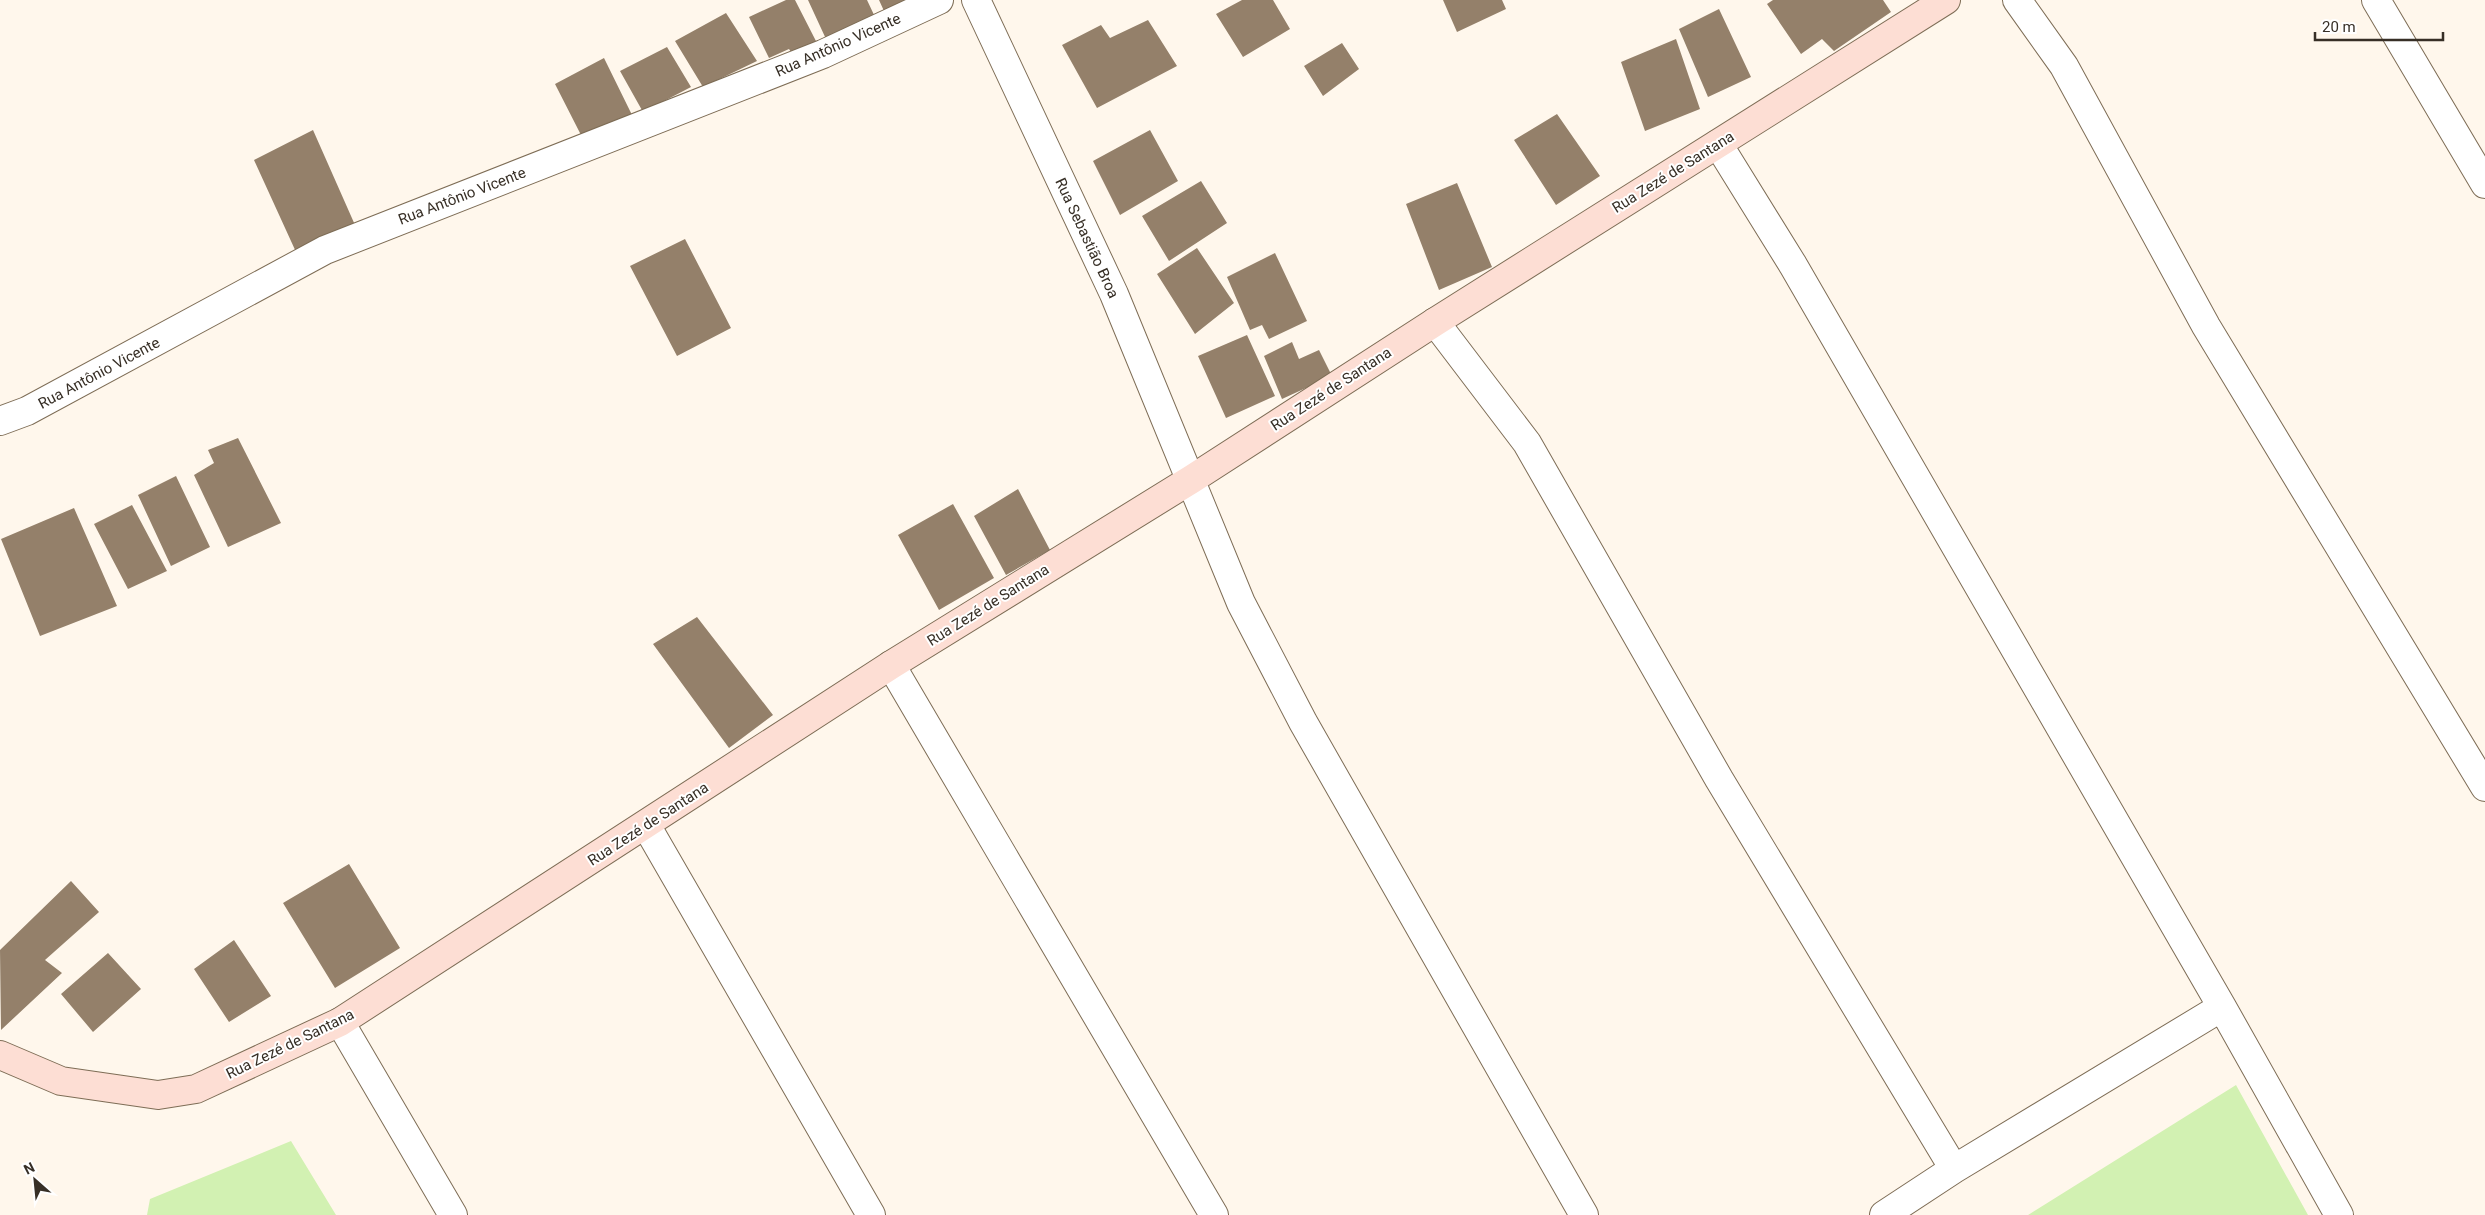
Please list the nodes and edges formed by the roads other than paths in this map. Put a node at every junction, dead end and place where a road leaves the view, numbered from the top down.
1 (939, 0) edge
2 (976, 0) edge
3 (1946, 0) edge
4 (2017, 0) edge
5 (2376, 0) edge
6 (1718, 144) junction
7 (2485, 184) edge
8 (1435, 322) junction
9 (0, 421) edge
10 (1192, 479) junction
11 (891, 664) junction
12 (2485, 786) edge
13 (646, 825) junction
14 (2222, 1006) junction
15 (340, 1022) junction
16 (0, 1055) edge
17 (1954, 1169) junction
18 (453, 1215) edge
19 (871, 1215) edge
20 (1214, 1215) edge
21 (1584, 1215) edge
22 (1884, 1215) edge
23 (2339, 1215) edge

1 - 9 street, Rua Antônio Vicente
2 - 10 street, Rua Sebastião Broa
3 - 6 main road, Rua Zezé de Santana
4 - 12 street
5 - 7 street
6 - 8 main road, Rua Zezé de Santana
6 - 14 street
8 - 10 main road, Rua Zezé de Santana
8 - 17 street
10 - 11 main road, Rua Zezé de Santana
10 - 21 street, Rua Sebastião Broa
11 - 13 main road, Rua Zezé de Santana
11 - 20 street
13 - 15 main road, Rua Zezé de Santana
13 - 19 street
14 - 17 street
14 - 23 street
15 - 16 main road, Rua Zezé de Santana
15 - 18 street
17 - 22 street

